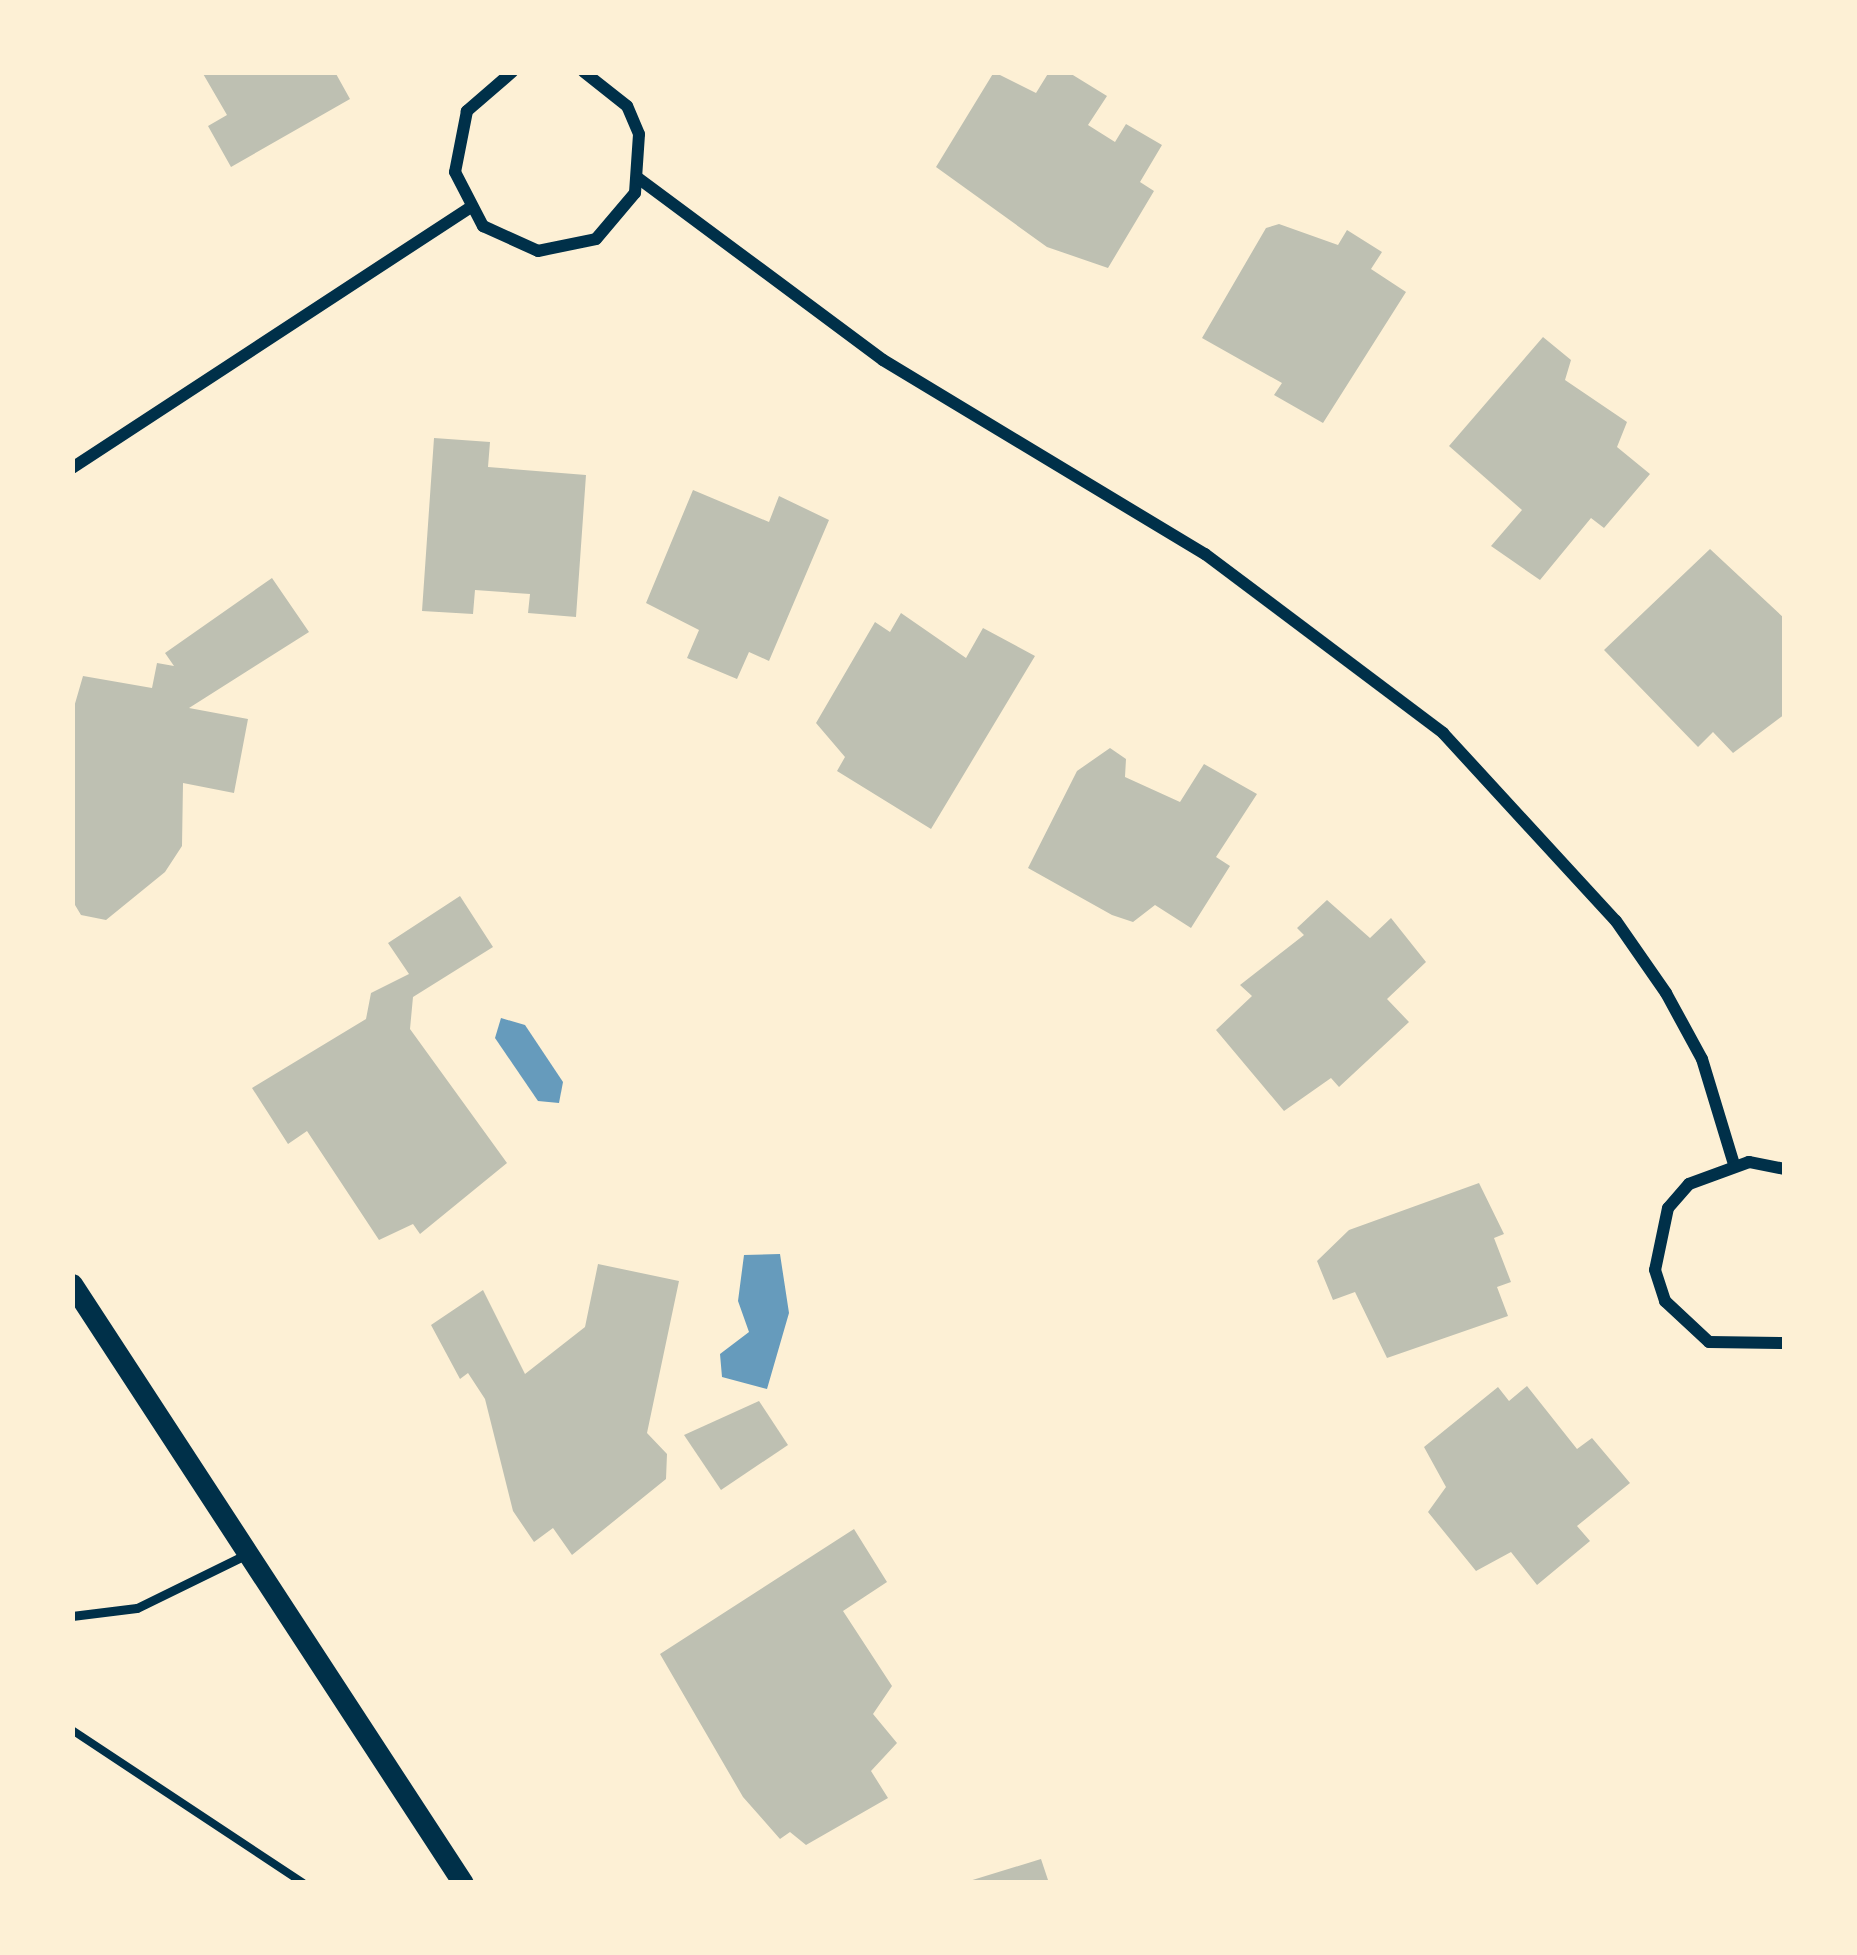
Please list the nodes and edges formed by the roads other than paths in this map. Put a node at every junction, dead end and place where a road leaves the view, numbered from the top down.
1 (512, 72) edge
2 (584, 72) edge
3 (638, 178) junction
4 (469, 208) junction
5 (72, 467) edge
6 (1734, 1164) junction
7 (1785, 1169) edge
8 (72, 1285) edge
9 (1785, 1343) edge
10 (247, 1554) junction
11 (72, 1616) edge
12 (463, 1883) edge

1 - 4 street
2 - 3 street
3 - 4 street
3 - 6 street
4 - 5 street
6 - 7 street
6 - 9 street
8 - 10 street
10 - 11 lane
10 - 12 street

